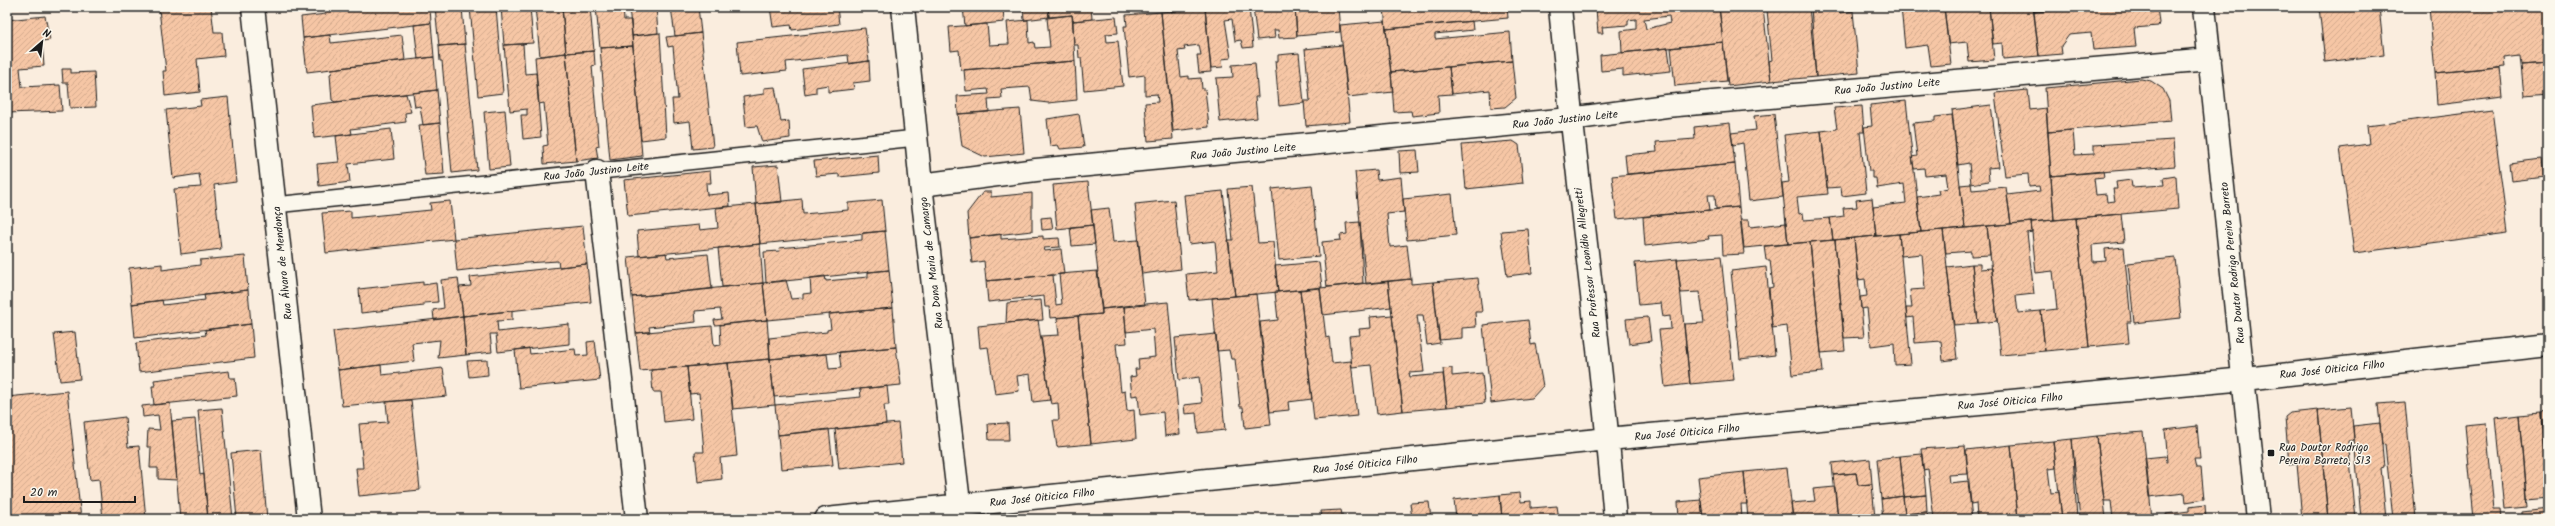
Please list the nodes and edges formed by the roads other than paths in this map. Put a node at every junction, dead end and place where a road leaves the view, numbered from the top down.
1 (253, 7) edge
2 (903, 7) edge
3 (1560, 7) edge
4 (2204, 7) edge
5 (2210, 59) junction
6 (1570, 119) junction
7 (916, 138) junction
8 (597, 171) junction
9 (921, 185) junction
10 (275, 205) junction
11 (2548, 345) edge
12 (2245, 379) junction
13 (1608, 439) junction
14 (961, 512) edge
15 (309, 519) edge
16 (637, 519) edge
17 (826, 519) edge
18 (1615, 519) edge
19 (2258, 519) edge

1 - 10 street, Rua Álvaro de Mendonça
2 - 7 street, Rua Dona Maria de Camargo
3 - 6 street, Rua Professor Leonídio Allegretti
4 - 5 street, Rua Doutor Rodrigo Pereira Barreto
5 - 6 street, Rua João Justino Leite
5 - 12 street, Rua Doutor Rodrigo Pereira Barreto
6 - 9 street, Rua João Justino Leite
6 - 13 street, Rua Professor Leonídio Allegretti
7 - 8 lane, Rua João Justino Leite
7 - 9 street, Rua Dona Maria de Camargo
8 - 10 lane, Rua João Justino Leite
8 - 16 street
9 - 14 street, Rua Dona Maria de Camargo
10 - 15 street, Rua Álvaro de Mendonça
11 - 12 street, Rua José Oiticica Filho
12 - 13 street, Rua José Oiticica Filho
12 - 19 street, Rua Doutor Rodrigo Pereira Barreto
13 - 14 street, Rua José Oiticica Filho
13 - 18 street, Rua Professor Leonídio Allegretti
14 - 17 street, Rua José Oiticica Filho

